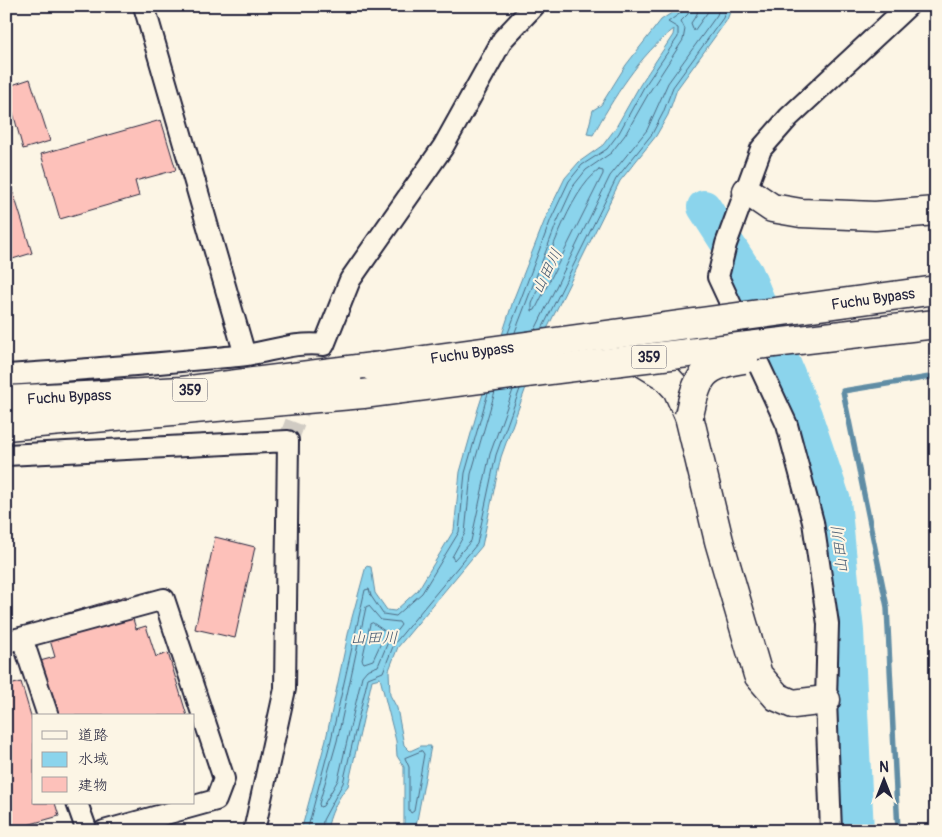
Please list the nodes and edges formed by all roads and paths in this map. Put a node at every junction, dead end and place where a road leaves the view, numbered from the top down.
1 (144, 6) edge
2 (534, 6) edge
3 (908, 6) edge
4 (742, 201) junction
5 (936, 211) edge
6 (936, 290) edge
7 (936, 324) edge
8 (872, 332) junction
9 (245, 355) junction
10 (755, 357) junction
11 (637, 359) junction
12 (6, 375) edge
13 (6, 400) edge
14 (689, 416) junction
15 (6, 426) edge
16 (6, 455) edge
17 (14, 640) edge
18 (826, 700) junction
19 (47, 714) edge
20 (77, 804) edge
21 (86, 831) edge
22 (104, 831) edge
23 (254, 831) edge
24 (831, 831) edge

1 - 9 street
2 - 9 street
3 - 4 street
4 - 5 highway
4 - 10 street
6 - 13 highway, Fuchu Bypass / 359, bridge
7 - 8 highway, Fuchu Bypass / 359, bridge
8 - 10 highway, bridge
8 - 11 highway, Fuchu Bypass / 359, bridge
9 - 12 street
10 - 14 highway, bridge
10 - 18 street
11 - 14 highway
11 - 15 highway, Fuchu Bypass / 359, bridge
14 - 18 highway
16 - 23 street
17 - 19 street
17 - 22 street
18 - 24 street
20 - 21 street

